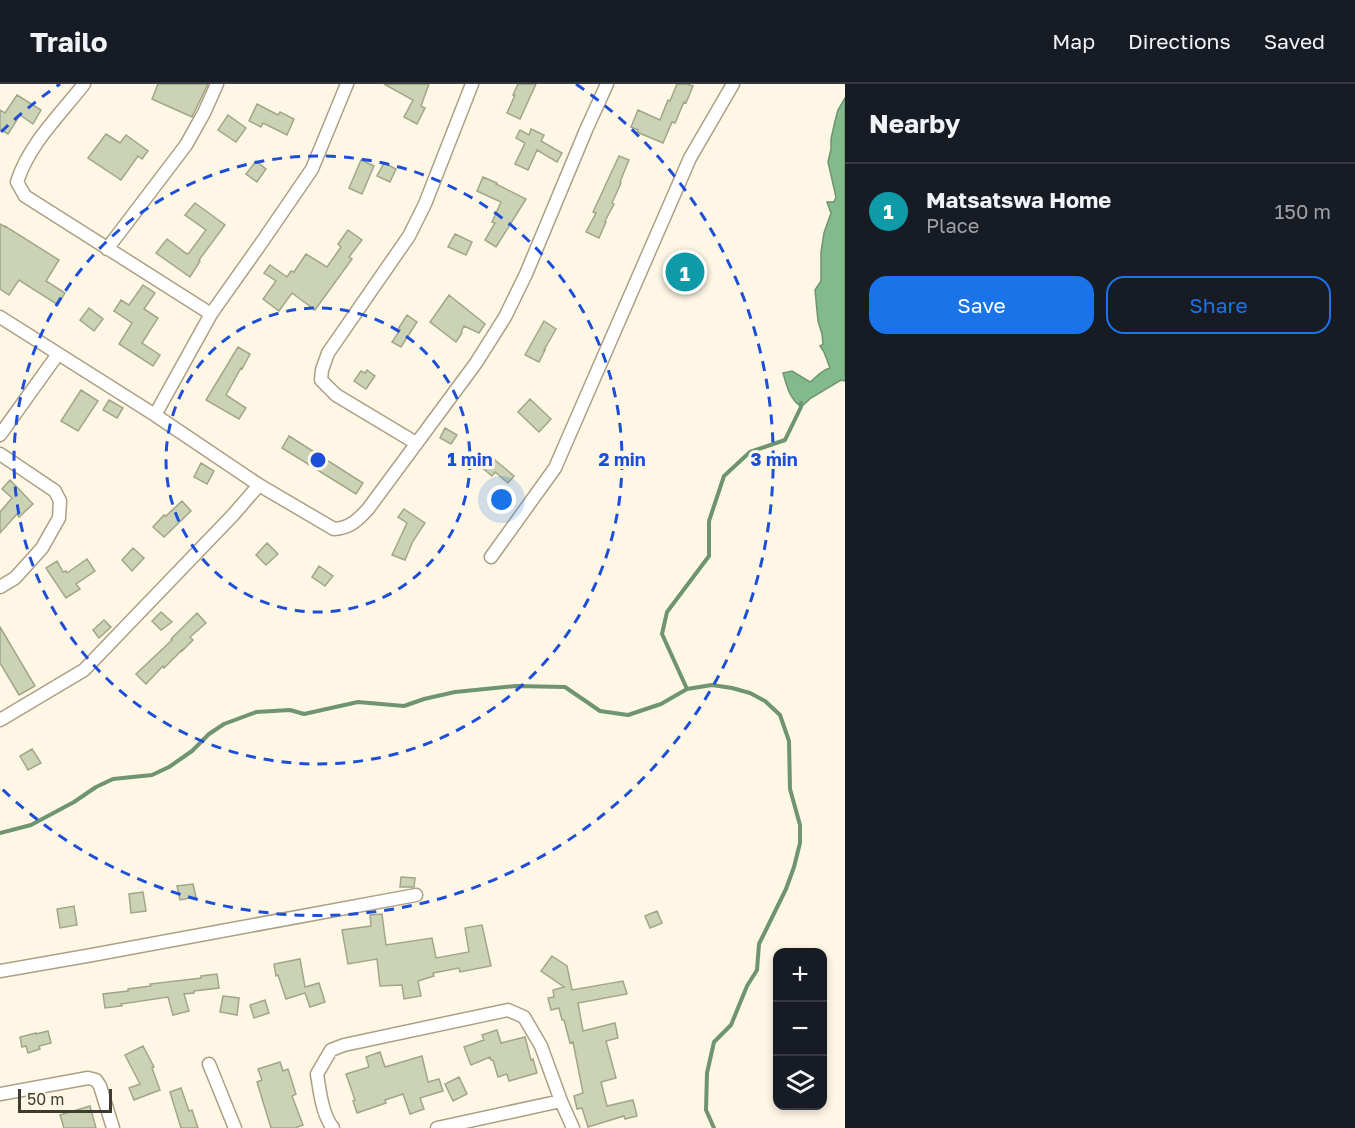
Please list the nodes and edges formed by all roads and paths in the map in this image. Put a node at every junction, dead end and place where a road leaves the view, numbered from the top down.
1 (84, 84) edge
2 (217, 84) edge
3 (347, 84) edge
4 (472, 84) edge
5 (607, 84) edge
6 (733, 84) edge
7 (107, 249) junction
8 (210, 314) junction
9 (0, 318) edge
10 (57, 354) junction
11 (156, 415) junction
12 (0, 435) edge
13 (416, 443) junction
14 (0, 454) edge
15 (259, 485) junction
16 (491, 557) dead end
17 (0, 587) edge
18 (0, 720) edge
19 (416, 895) dead end
20 (0, 971) edge
21 (209, 1064) dead end
22 (0, 1094) edge
23 (561, 1101) junction
24 (113, 1128) edge
25 (235, 1128) edge
26 (333, 1128) edge
27 (437, 1128) edge
28 (573, 1128) edge

1 - 7 street
2 - 7 street
3 - 8 street
4 - 13 street
5 - 13 street
6 - 16 street
7 - 8 street
8 - 11 street
9 - 10 street
10 - 11 street
10 - 12 street
11 - 15 street
13 - 15 street
14 - 17 street
15 - 18 street
19 - 20 street
21 - 25 street
22 - 24 street
23 - 26 street
23 - 27 street
23 - 28 street

